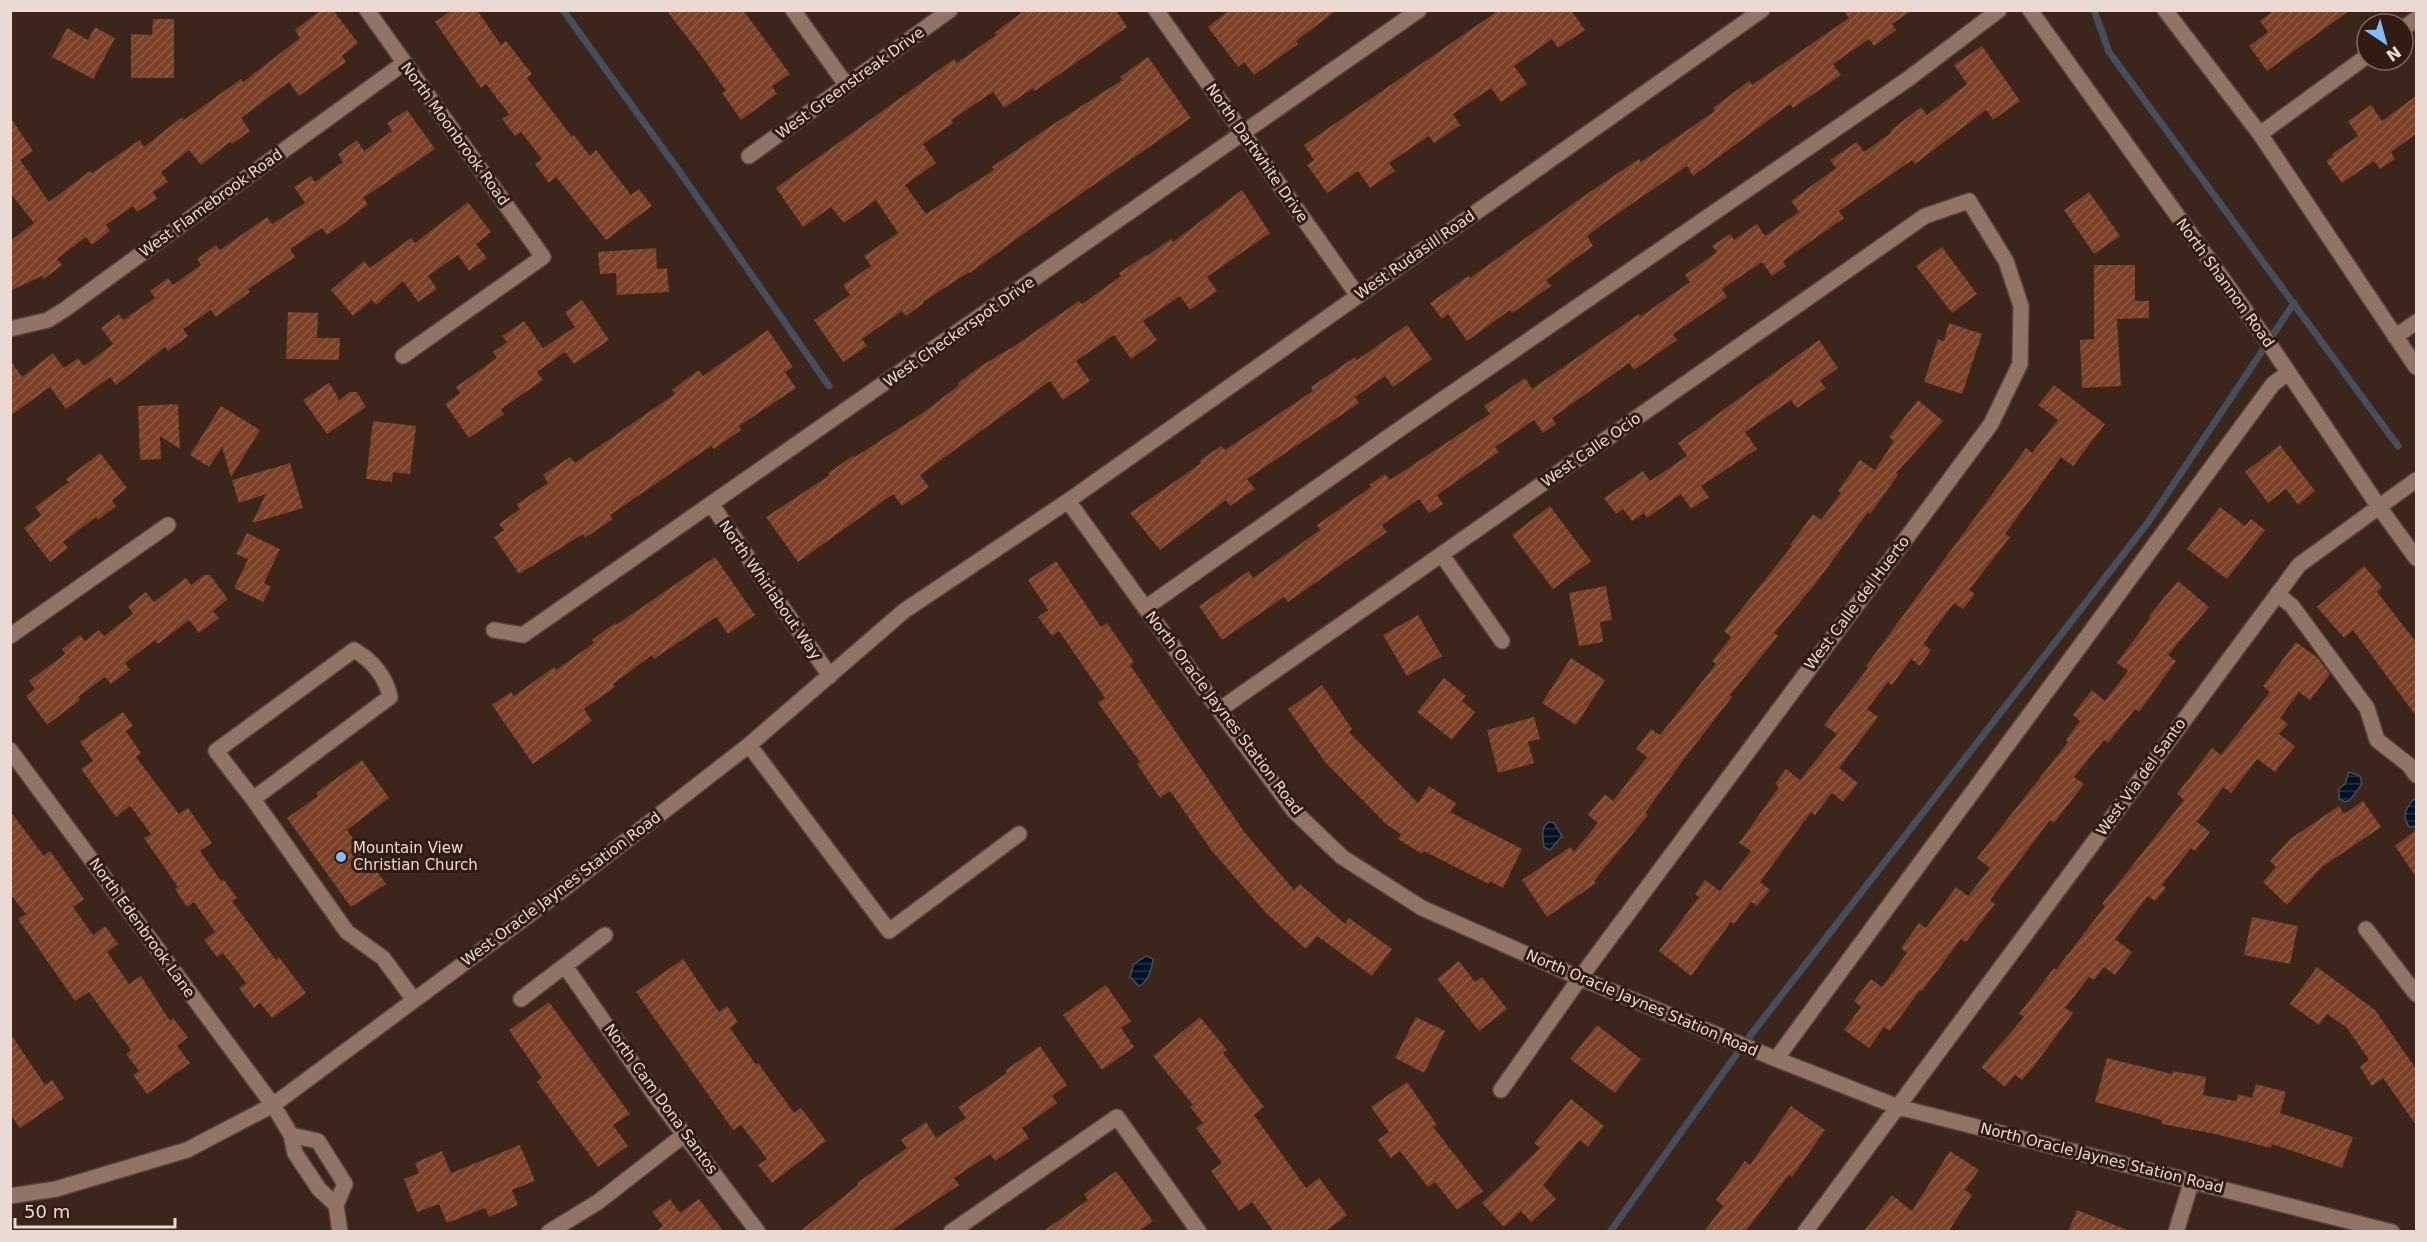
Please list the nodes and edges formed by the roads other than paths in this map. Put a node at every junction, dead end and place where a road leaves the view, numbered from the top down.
1 (367, 10) edge
2 (793, 10) edge
3 (950, 10) edge
4 (1156, 10) edge
5 (1419, 10) edge
6 (1762, 10) edge
7 (1999, 10) edge
8 (2030, 10) edge
9 (2165, 10) edge
10 (404, 63) junction
11 (2355, 65) edge
12 (847, 86) junction
13 (1245, 134) junction
14 (2260, 135) junction
15 (749, 156) dead end
16 (1969, 201) joint
17 (1358, 296) junction
18 (2416, 322) edge
19 (10, 328) edge
20 (2395, 337) junction
21 (403, 356) dead end
22 (2416, 368) edge
23 (2288, 373) junction
24 (2416, 480) edge
25 (1068, 501) junction
26 (711, 504) junction
27 (2379, 507) junction
28 (168, 525) dead end
29 (1442, 555) junction
30 (2416, 558) edge
31 (2277, 594) junction
32 (1145, 608) junction
33 (494, 630) dead end
34 (10, 636) edge
35 (1502, 641) dead end
36 (830, 676) junction
37 (1219, 710) junction
38 (749, 745) junction
39 (10, 750) edge
40 (2416, 775) edge
41 (253, 799) junction
42 (1019, 834) dead end
43 (2366, 929) dead end
44 (605, 935) dead end
45 (565, 966) junction
46 (1580, 978) junction
47 (2416, 994) edge
48 (521, 999) dead end
49 (414, 1000) junction
50 (1776, 1059) junction
51 (1501, 1090) dead end
52 (273, 1105) junction
53 (1898, 1107) junction
54 (291, 1135) junction
55 (684, 1135) junction
56 (2192, 1180) junction
57 (10, 1196) edge
58 (336, 1205) junction
59 (340, 1232) edge
60 (549, 1232) edge
61 (758, 1232) edge
62 (951, 1232) edge
63 (1198, 1232) edge
64 (1805, 1232) edge
65 (2176, 1232) edge
66 (2392, 1232) edge

1 - 10 street, North Moonbrook Road
2 - 12 street
3 - 12 street, West Greenstreak Drive
4 - 13 street, North Dartwhite Drive
5 - 13 street, West Checkerspot Drive
6 - 17 street, West Rudasill Road
7 - 32 street
8 - 23 street, North Shannon Road
9 - 14 street
10 - 19 street, West Flamebrook Road
10 - 21 street, North Moonbrook Road
11 - 14 street
12 - 15 street, West Greenstreak Drive
13 - 17 street, North Dartwhite Drive
13 - 26 street, West Checkerspot Drive
14 - 20 street
16 - 29 street, West Calle Ocio
16 - 46 street, West Calle del Huerto
17 - 25 street, West Rudasill Road
18 - 20 street
20 - 22 street
23 - 27 street, North Shannon Road
23 - 50 street
24 - 27 street, West Via del Santo
25 - 32 street, North Oracle Jaynes Station Road
25 - 36 street, West Oracle Jaynes Station Road
26 - 33 street, West Checkerspot Drive
26 - 36 street, North Whirlabout Way
27 - 30 street, North Shannon Road
27 - 31 street, West Via del Santo
28 - 34 street
29 - 35 street
29 - 37 street, West Calle Ocio
31 - 40 street
31 - 53 street, West Via del Santo
32 - 37 street, North Oracle Jaynes Station Road
36 - 38 street, West Oracle Jaynes Station Road
37 - 46 street, North Oracle Jaynes Station Road
38 - 42 street
38 - 49 street, West Oracle Jaynes Station Road
39 - 52 street, North Edenbrook Lane
41 - 41 street
41 - 49 street
43 - 47 street
44 - 45 street
45 - 48 street
45 - 55 street, North Cam Dona Santos
46 - 50 street, North Oracle Jaynes Station Road
46 - 51 street, West Calle del Huerto
49 - 52 street, West Oracle Jaynes Station Road
50 - 53 street, North Oracle Jaynes Station Road
52 - 54 street, North Edenbrook Lane
52 - 57 street, West Oracle Jaynes Station Road
53 - 56 street, North Oracle Jaynes Station Road
53 - 64 street, West Via del Santo
54 - 58 street, North Edenbrook Lane
54 - 58 street
55 - 60 street
55 - 61 street, North Cam Dona Santos
56 - 65 street
56 - 66 street, North Oracle Jaynes Station Road
58 - 59 street
62 - 63 street

